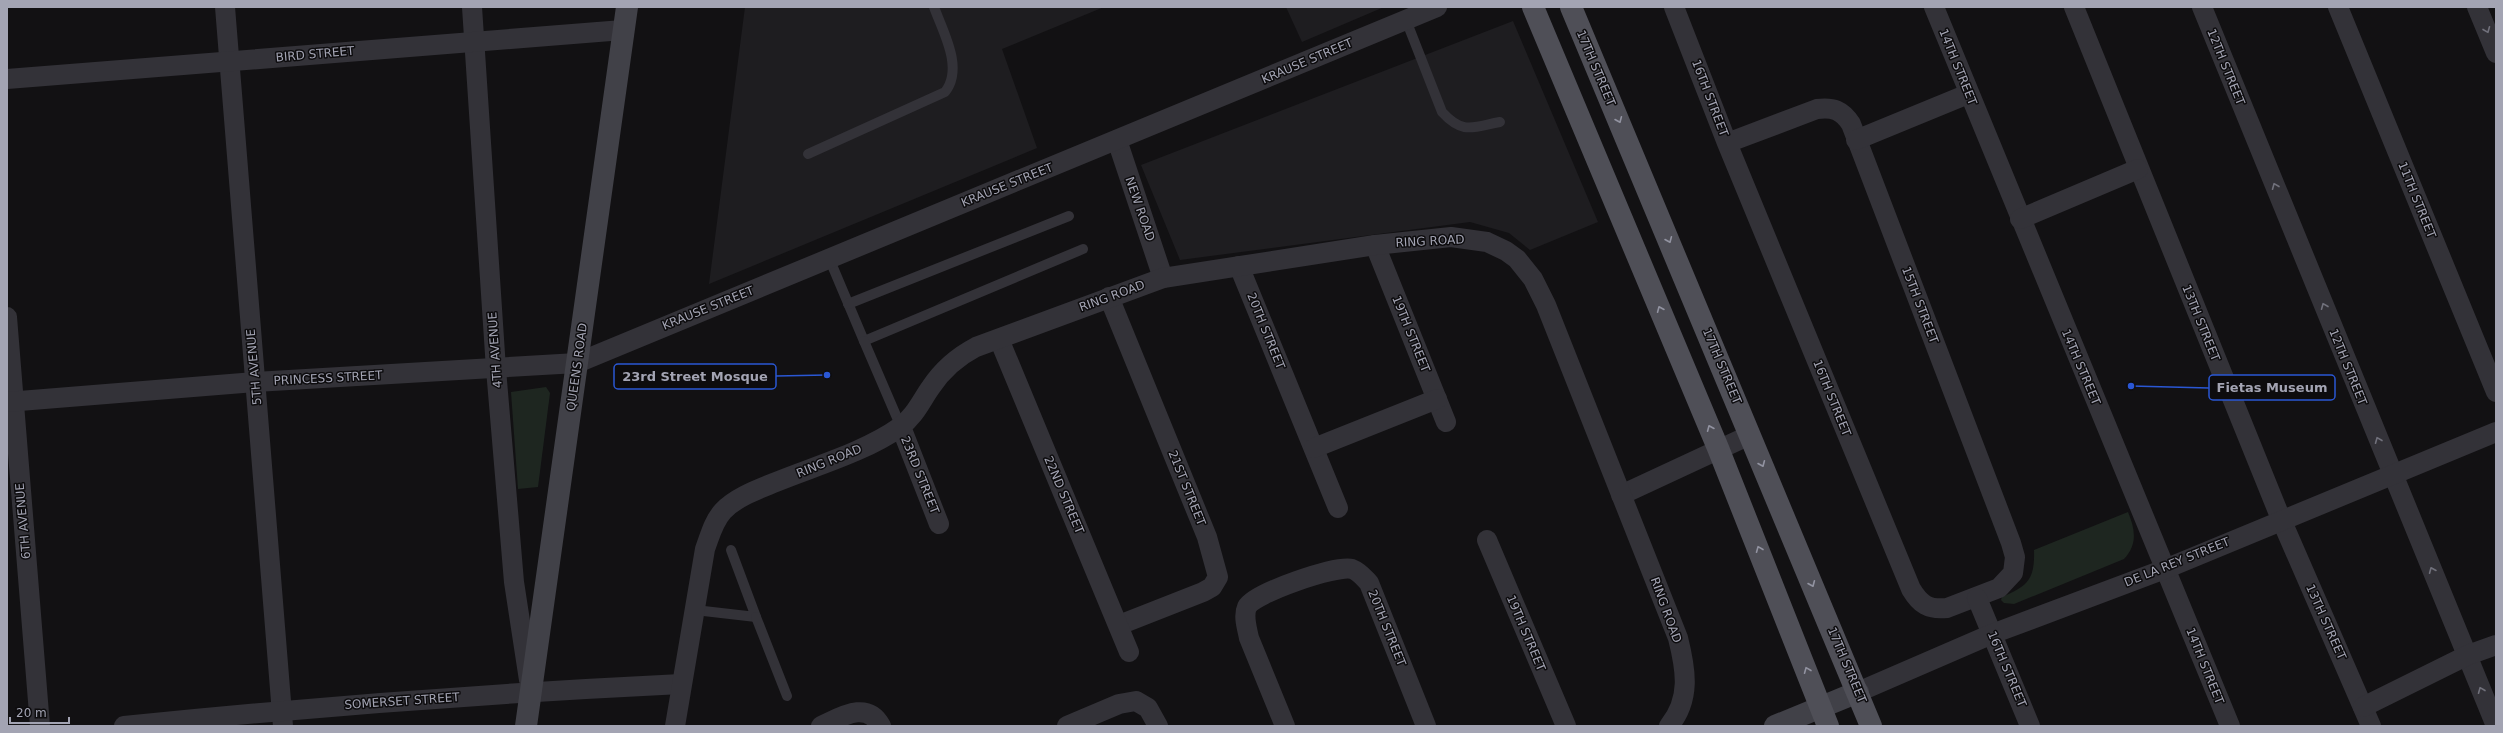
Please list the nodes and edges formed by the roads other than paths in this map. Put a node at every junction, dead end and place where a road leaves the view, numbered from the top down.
1 (225, 7) edge
2 (472, 7) edge
3 (627, 7) edge
4 (934, 7) edge
5 (1437, 7) edge
6 (1533, 7) edge
7 (1571, 7) edge
8 (1674, 7) edge
9 (1934, 7) edge
10 (2074, 7) edge
11 (2338, 7) edge
12 (2477, 7) edge
13 (2205, 8) edge
14 (1406, 20) junction
15 (623, 30) junction
16 (475, 42) junction
17 (2496, 53) edge
18 (230, 61) junction
19 (7, 79) edge
20 (1968, 94) junction
21 (1500, 122) dead end
22 (1117, 140) junction
23 (1856, 140) junction
24 (1727, 142) junction
25 (808, 154) dead end
26 (2138, 169) junction
27 (1070, 216) dead end
28 (2020, 218) junction
29 (1375, 245) junction
30 (1083, 249) dead end
31 (829, 258) junction
32 (1239, 266) junction
33 (1164, 278) junction
34 (1110, 297) junction
35 (848, 304) junction
36 (7, 317) edge
37 (999, 339) junction
38 (864, 341) junction
39 (577, 363) junction
40 (496, 369) junction
41 (255, 382) junction
42 (2496, 392) edge
43 (1437, 399) junction
44 (10, 402) edge
45 (1446, 422) dead end
46 (901, 427) junction
47 (2496, 432) edge
48 (1750, 435) junction
49 (1314, 448) junction
50 (1718, 448) junction
51 (2393, 476) junction
52 (1621, 495) junction
53 (1338, 508) dead end
54 (2281, 519) junction
55 (939, 524) dead end
56 (1487, 540) dead end
57 (731, 550) dead end
58 (2165, 569) junction
59 (1976, 598) junction
60 (695, 610) junction
61 (756, 617) junction
62 (1119, 625) junction
63 (1992, 634) junction
64 (2496, 645) edge
65 (1129, 652) dead end
66 (2468, 655) junction
67 (681, 684) junction
68 (531, 691) junction
69 (1858, 692) junction
70 (787, 696) dead end
71 (2363, 707) junction
72 (1825, 716) edge
73 (283, 718) edge
74 (40, 726) edge
75 (124, 726) edge
76 (526, 726) edge
77 (675, 726) edge
78 (821, 726) edge
79 (881, 726) edge
80 (1067, 726) edge
81 (1158, 726) edge
82 (1285, 726) edge
83 (1426, 726) edge
84 (1566, 726) edge
85 (1669, 726) edge
86 (1775, 726) edge
87 (1871, 726) edge
88 (2030, 726) edge
89 (2230, 726) edge
90 (2372, 726) edge
91 (2496, 726) edge

1 - 18 street, 5TH AVENUE
2 - 16 street, 4TH AVENUE
3 - 15 street, QUEENS ROAD
4 - 25 lane
5 - 14 street, KRAUSE STREET
50 -> 6 main road
7 -> 48 main road, 17TH STREET
8 - 24 street, 16TH STREET
9 - 20 street, 14TH STREET
10 - 26 street, 13TH STREET
11 - 42 street, 11TH STREET
12 -> 17 street
51 -> 13 street, 12TH STREET
14 - 21 lane
14 - 22 street, KRAUSE STREET
15 - 16 street, BIRD STREET
15 - 39 street, QUEENS ROAD
16 - 18 street, BIRD STREET
16 - 40 street, 4TH AVENUE
18 - 19 street, BIRD STREET
18 - 41 street, 5TH AVENUE
20 - 23 street
20 - 28 street, 14TH STREET
22 - 31 street, KRAUSE STREET
22 - 33 street, NEW ROAD
23 - 24 street, 15TH STREET
23 - 59 street, 15TH STREET
24 - 59 street, 16TH STREET
26 - 28 street
26 - 54 street, 13TH STREET
27 - 35 lane
28 - 58 street, 14TH STREET
29 - 32 street, RING ROAD
29 - 43 street, 19TH STREET
29 - 52 street, RING ROAD
30 - 38 lane
31 - 35 lane
31 - 39 street, KRAUSE STREET
32 - 33 street, RING ROAD
32 - 49 street, 20TH STREET
33 - 34 street, RING ROAD
34 - 37 street, RING ROAD
34 - 62 street, 21ST STREET
35 - 38 lane
36 - 44 street, 6TH AVENUE
37 - 46 street, RING ROAD
37 - 62 street, 22ND STREET
38 - 46 lane
39 - 40 street, PRINCESS STREET
39 - 68 street, QUEENS ROAD
40 - 41 street, PRINCESS STREET
40 - 68 street, 4TH AVENUE
41 - 44 street, PRINCESS STREET
41 - 73 street, 5TH AVENUE
43 - 45 street, 19TH STREET
43 - 49 street
44 - 74 street, 6TH AVENUE
46 - 55 street, 23RD STREET
46 - 60 street, RING ROAD
47 - 51 street, DE LA REY STREET
48 - 50 street
48 -> 69 main road, 17TH STREET
49 - 53 street, 20TH STREET
50 - 52 street
72 -> 50 main road
51 - 54 street, DE LA REY STREET
66 -> 51 street, 12TH STREET
52 - 85 street, RING ROAD
54 - 58 street, DE LA REY STREET
54 - 71 street, 13TH STREET
56 - 84 street, 19TH STREET
57 - 61 lane
58 - 63 street, DE LA REY STREET
58 - 89 street, 14TH STREET
59 - 63 street, 16TH STREET
60 - 61 lane
60 - 67 street, RING ROAD
61 - 70 lane
62 - 65 street, 22ND STREET
63 - 69 street, DE LA REY STREET
63 - 88 street, 16TH STREET
64 - 66 street
66 - 71 street
91 -> 66 street, 12TH STREET
67 - 68 street, SOMERSET STREET
67 - 77 street, RING ROAD
68 - 73 street, SOMERSET STREET
68 - 76 street, QUEENS ROAD
69 - 72 street
69 - 87 main road, 17TH STREET
71 - 90 street, 13TH STREET
72 - 86 street
73 - 75 street, SOMERSET STREET
78 - 79 street
80 - 81 street
82 - 83 street, 20TH STREET

